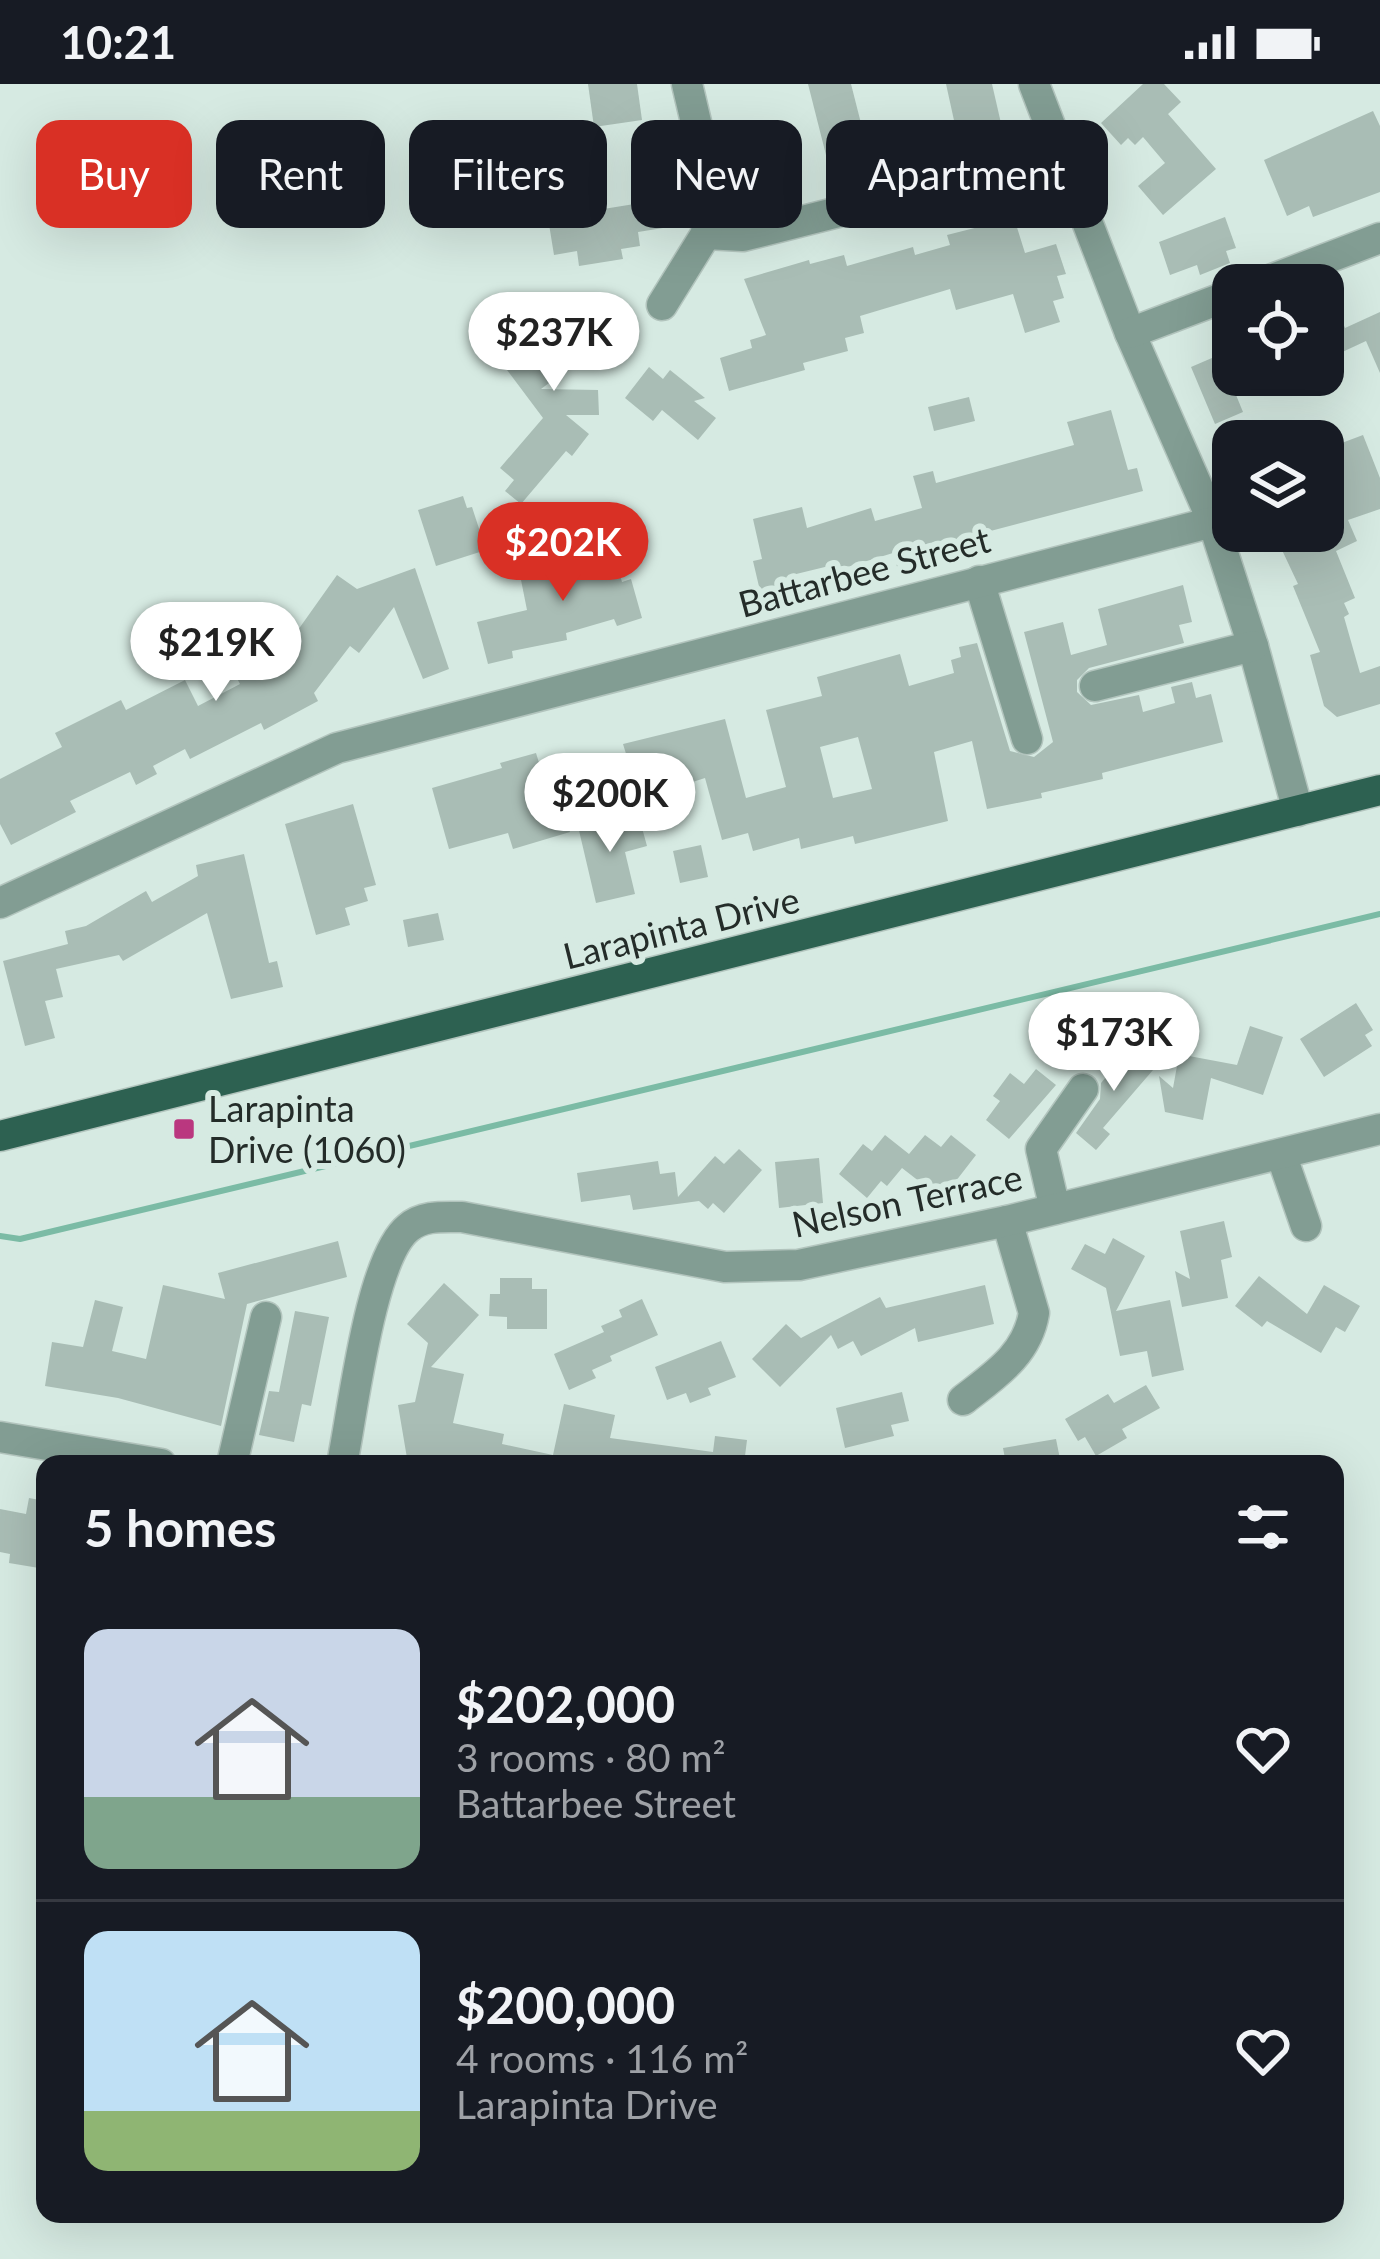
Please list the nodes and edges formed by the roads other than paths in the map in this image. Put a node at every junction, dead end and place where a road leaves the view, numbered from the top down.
1 (687, 84) edge
2 (1034, 84) edge
3 (1048, 120) edge
4 (826, 215) edge
5 (1089, 228) edge
6 (706, 234) junction
7 (1380, 238) edge
8 (1312, 264) edge
9 (1212, 302) edge
10 (662, 305) dead end
11 (1130, 333) junction
12 (1212, 520) edge
13 (1212, 522) edge
14 (1223, 552) edge
15 (979, 581) junction
16 (1253, 646) junction
17 (1095, 686) dead end
18 (1027, 739) dead end
19 (1380, 790) edge
20 (1298, 811) junction
21 (0, 903) edge
22 (1083, 1089) dead end
23 (1380, 1130) edge
24 (0, 1136) edge
25 (1281, 1154) junction
26 (1055, 1209) junction
27 (1007, 1221) junction
28 (1306, 1226) dead end
29 (266, 1317) dead end
30 (963, 1400) dead end
31 (0, 1437) edge
32 (107, 1455) edge
33 (234, 1455) edge
34 (344, 1455) edge

1 - 6 street
2 - 3 street
4 - 6 street
5 - 11 street
6 - 10 street
7 - 8 street
9 - 11 street
11 - 12 street
13 - 15 street, Battarbee Street
14 - 16 street
15 - 18 street
15 - 21 street, Battarbee Street
16 - 17 street
16 - 20 street
19 - 20 main road, Larapinta Drive
20 - 24 main road, Larapinta Drive
22 - 26 street
23 - 25 street, Nelson Terrace
25 - 26 street, Nelson Terrace
25 - 28 street
26 - 27 street, Nelson Terrace
27 - 30 street
27 - 34 street, Nelson Terrace
29 - 33 street
31 - 32 street

